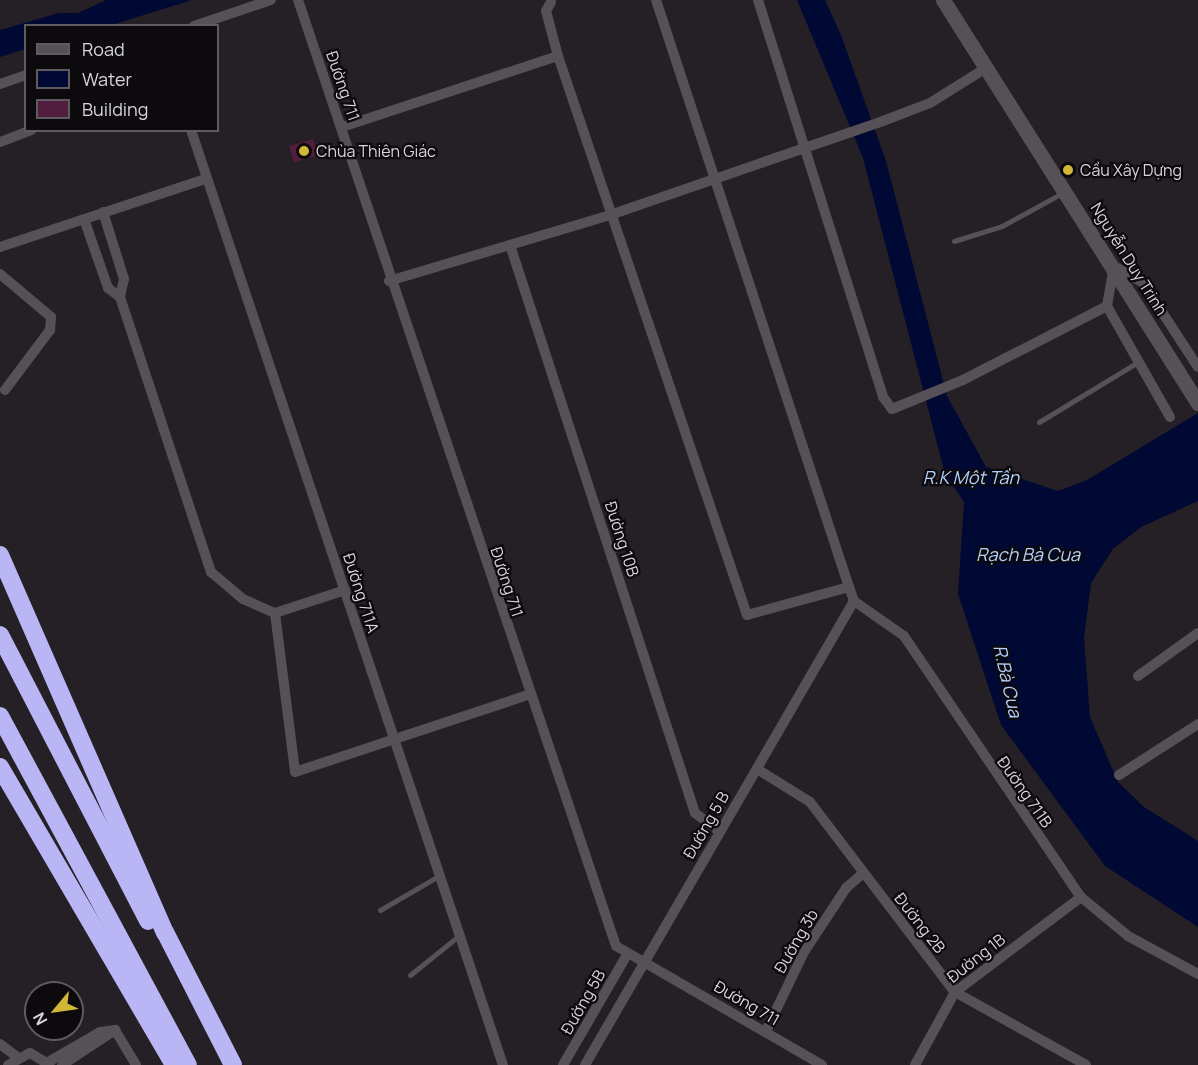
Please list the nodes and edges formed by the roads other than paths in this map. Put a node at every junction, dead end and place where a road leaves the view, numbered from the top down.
1 (271, 0) edge
2 (298, 0) edge
3 (656, 0) edge
4 (758, 0) edge
5 (943, 0) edge
6 (551, 2) edge
7 (200, 24) edge
8 (558, 56) junction
9 (986, 68) junction
10 (24, 76) edge
11 (0, 84) edge
12 (342, 127) junction
13 (27, 132) edge
14 (191, 132) edge
15 (0, 142) edge
16 (806, 146) junction
17 (206, 178) junction
18 (717, 180) junction
19 (1065, 192) junction
20 (103, 212) junction
21 (610, 215) junction
22 (84, 219) junction
23 (954, 241) dead end
24 (510, 245) junction
25 (0, 247) edge
26 (1114, 266) junction
27 (0, 274) edge
28 (389, 281) junction
29 (120, 297) junction
30 (1107, 306) junction
31 (1138, 362) junction
32 (1198, 367) edge
33 (4, 390) dead end
34 (1198, 403) edge
35 (1170, 417) dead end
36 (1039, 422) dead end
37 (0, 555) edge
38 (849, 587) junction
39 (345, 590) junction
40 (855, 601) junction
41 (274, 614) junction
42 (1198, 633) edge
43 (0, 634) edge
44 (1138, 676) dead end
45 (528, 695) junction
46 (0, 716) edge
47 (1198, 724) edge
48 (392, 738) junction
49 (0, 767) edge
50 (757, 769) junction
51 (1119, 775) dead end
52 (720, 832) junction
53 (863, 873) junction
54 (437, 877) junction
55 (1081, 897) junction
56 (380, 910) dead end
57 (456, 938) junction
58 (628, 953) junction
59 (645, 962) junction
60 (1198, 974) edge
61 (410, 975) dead end
62 (955, 992) junction
63 (197, 1001) junction
64 (115, 1030) junction
65 (766, 1031) junction
66 (0, 1044) edge
67 (16, 1056) junction
68 (49, 1064) edge
69 (8, 1065) edge
70 (62, 1065) edge
71 (136, 1065) edge
72 (174, 1065) edge
73 (188, 1065) edge
74 (228, 1065) edge
75 (233, 1065) edge
76 (503, 1065) edge
77 (563, 1065) edge
78 (585, 1065) edge
79 (822, 1065) edge
80 (915, 1065) edge
81 (1086, 1065) edge

1 - 7 street
2 - 12 street, Đường 711
3 - 18 street
4 - 16 street
5 - 9 main road, Nguyễn Duy Trinh
6 - 8 street
8 - 12 street
8 - 21 street
9 - 16 street
9 - 19 main road, Nguyễn Duy Trinh
10 - 11 street
12 - 28 street, Đường 711
13 - 15 street
14 - 17 street, Đường 711A
16 - 18 street
16 - 30 street
17 - 20 street
17 - 39 street, Đường 711A
18 - 21 street
18 - 38 street
19 - 23 lane
19 - 26 main road, Nguyễn Duy Trinh
20 - 22 street
20 - 29 street
21 - 24 street
21 - 38 street
22 - 25 street
22 - 29 street
24 - 28 street
24 - 52 street, Đường 10B
26 - 30 street
26 - 32 street
26 - 34 main road, Nguyễn Duy Trinh
27 - 33 street
28 - 45 street, Đường 711
29 - 41 street
30 - 31 street
31 - 35 street
31 - 36 lane
37 - 63 highway
38 - 40 street
39 - 41 street
39 - 48 street, Đường 711A
40 - 50 street, Đường 5 B
40 - 55 street, Đường 711B
41 - 48 street
42 - 44 street
43 - 63 highway
45 - 48 street
45 - 58 street, Đường 711
46 - 73 highway
47 - 51 street
48 - 54 street, Đường 711A
49 - 72 highway
50 - 52 street, Đường 5 B
50 - 53 street, Đường 2B
52 - 59 street, Đường 5 B
53 - 62 street, Đường 2B
53 - 65 street, Đường 3b
54 - 56 lane
54 - 57 street, Đường 711A
55 - 60 street, Đường 711B
55 - 62 street, Đường 1B
57 - 61 lane
57 - 76 street, Đường 711A
58 - 59 street, Đường 711
58 - 77 street, Đường 5B
59 - 65 street, Đường 711
59 - 78 street, Đường 5 B
62 - 80 street, Đường 1B
62 - 81 street, Đường 2B
63 - 74 highway
63 - 75 highway
64 - 68 street
64 - 70 street
64 - 71 street
65 - 79 street, Đường 711
66 - 67 street
67 - 68 street
67 - 69 street

